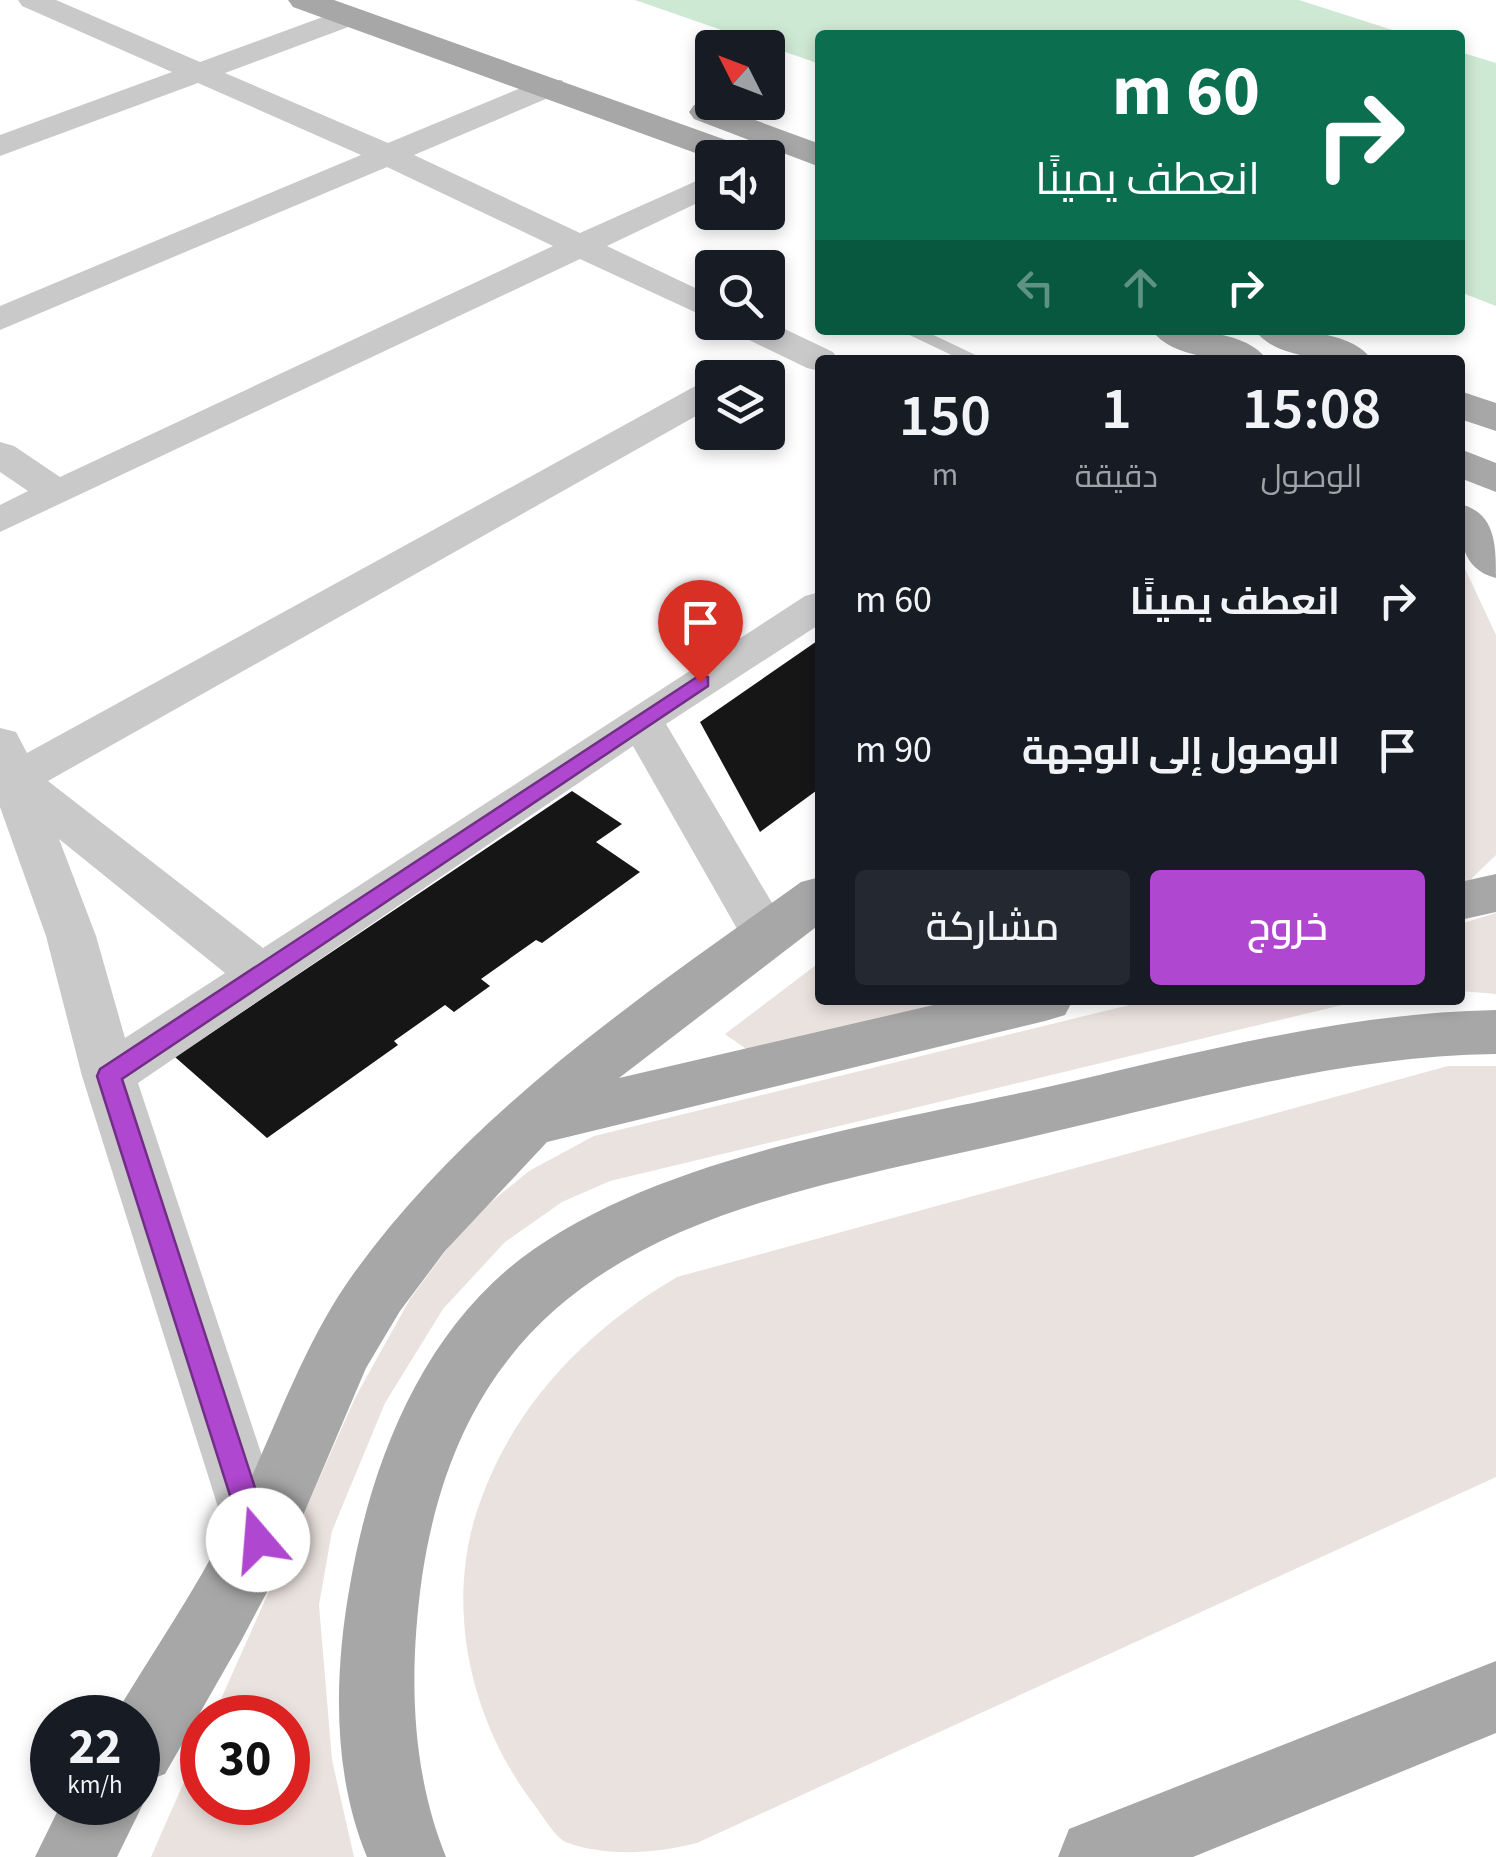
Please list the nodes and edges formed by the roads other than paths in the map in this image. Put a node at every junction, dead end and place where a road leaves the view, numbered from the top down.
1 (32, 0) edge
2 (304, 0) edge
3 (422, 7) dead end
4 (350, 17) junction
5 (197, 73) junction
6 (551, 86) junction
7 (695, 141) edge
8 (0, 146) edge
9 (388, 154) junction
10 (815, 154) edge
11 (785, 175) edge
12 (815, 188) edge
13 (695, 192) edge
14 (582, 247) junction
15 (695, 301) edge
16 (0, 319) edge
17 (920, 335) edge
18 (1184, 335) edge
19 (1288, 335) edge
20 (778, 340) edge
21 (807, 354) edge
22 (966, 355) edge
23 (1232, 355) edge
24 (1339, 355) edge
25 (695, 401) edge
26 (1465, 406) edge
27 (1496, 418) edge
28 (0, 454) edge
29 (1465, 464) edge
30 (1496, 479) edge
31 (58, 493) junction
32 (0, 520) edge
33 (1465, 524) edge
34 (1496, 564) edge
35 (815, 609) edge
36 (640, 720) junction
37 (8, 761) edge
38 (1496, 892) edge
39 (815, 900) edge
40 (1465, 900) edge
41 (766, 934) junction
42 (260, 974) junction
43 (1024, 1005) edge
44 (1496, 1032) edge
45 (109, 1076) junction
46 (528, 1123) junction
47 (258, 1540) junction
48 (1496, 1697) edge
49 (160, 1709) edge
50 (92, 1825) edge
51 (74, 1857) edge
52 (408, 1857) edge
53 (1097, 1857) edge

1 - 5 street
2 - 4 main road
3 - 10 main road
4 - 5 street
4 - 6 main road
5 - 8 street
5 - 9 street
6 - 7 main road
6 - 9 street
9 - 14 street
9 - 16 street
11 - 12 main road
13 - 14 street
14 - 15 street
14 - 31 street
17 - 22 lane
18 - 23 main road
19 - 24 main road
20 - 21 street
25 - 37 street
26 - 27 main road
28 - 31 street
29 - 30 main road
31 - 32 street
33 - 34 main road
35 - 36 street
36 - 41 street
36 - 42 street
37 - 42 street
37 - 45 street
38 - 40 main road
39 - 41 main road
41 - 46 main road
42 - 45 street
43 - 46 main road
44 - 52 main road
45 - 47 street
46 - 47 main road
47 - 49 main road
48 - 53 main road
50 - 51 main road

